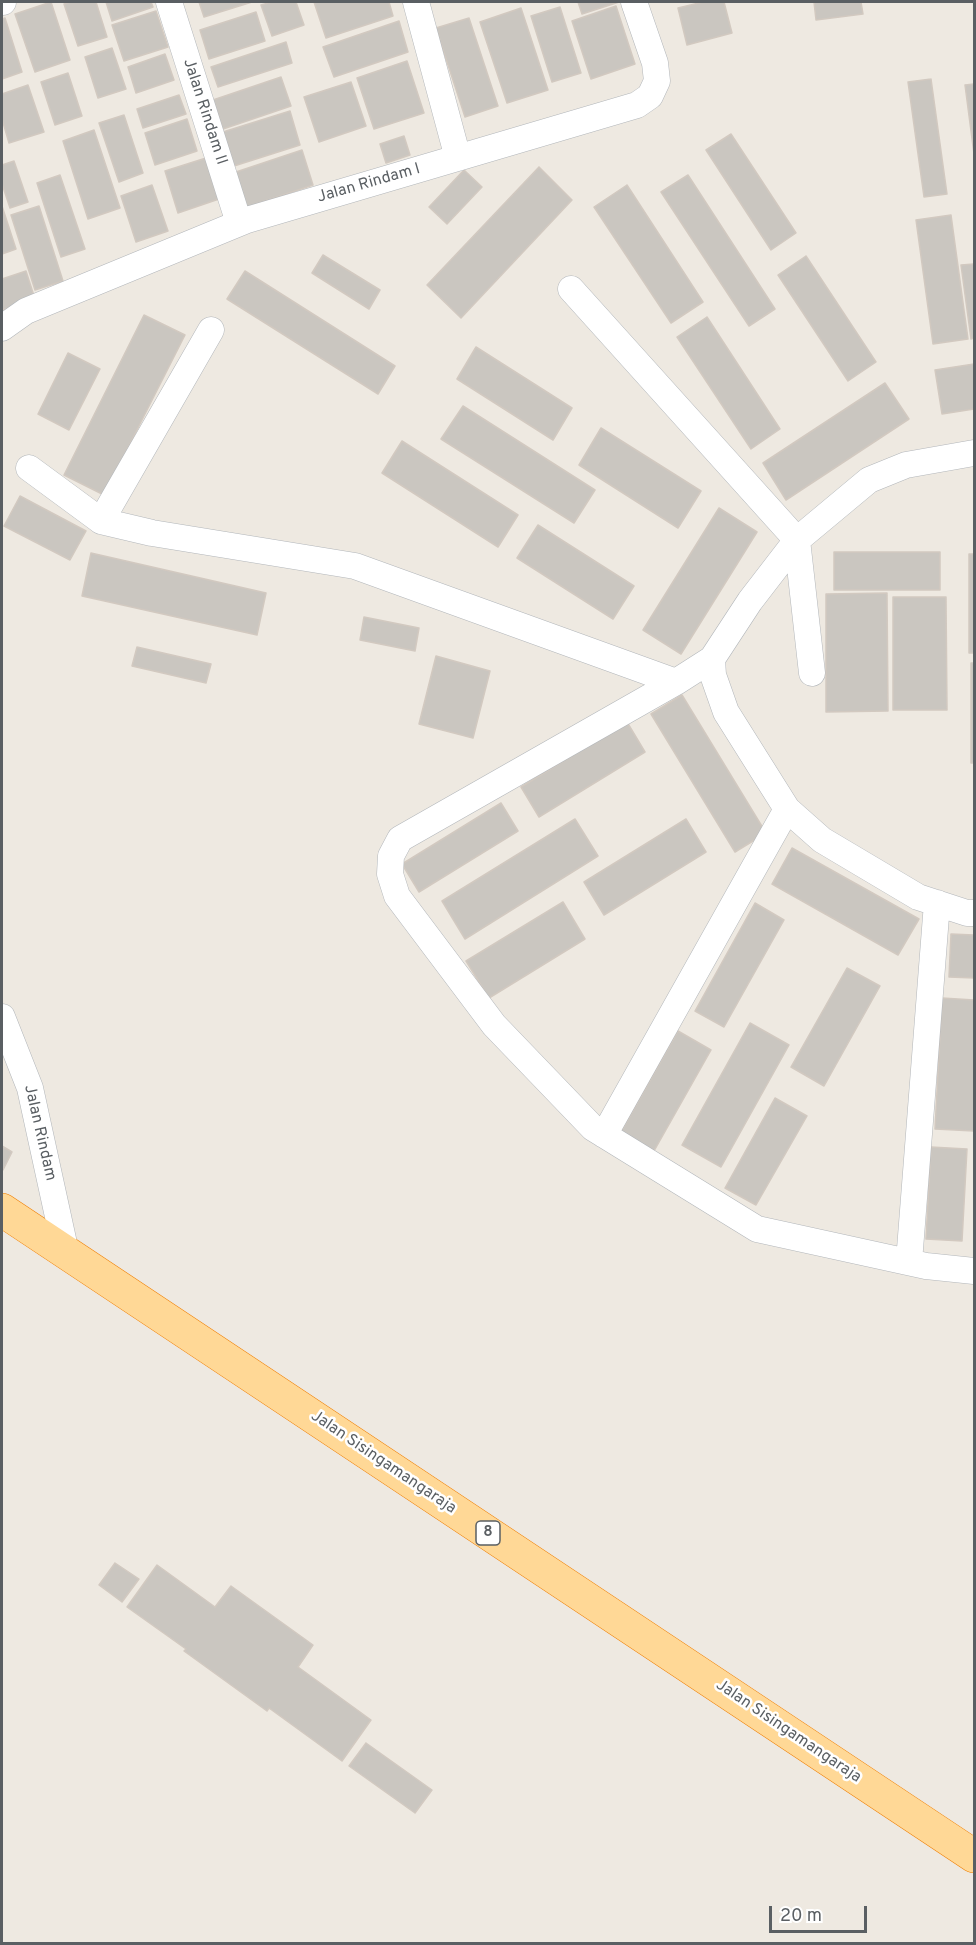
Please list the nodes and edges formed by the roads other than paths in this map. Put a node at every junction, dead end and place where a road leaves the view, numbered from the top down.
1 (169, 2) edge
2 (416, 2) edge
3 (634, 2) edge
4 (458, 158) junction
5 (240, 223) junction
6 (571, 289) dead end
7 (2, 328) edge
8 (211, 330) dead end
9 (975, 453) edge
10 (28, 468) dead end
11 (101, 521) junction
12 (797, 540) junction
13 (712, 659) junction
14 (812, 673) dead end
15 (676, 682) junction
16 (787, 809) junction
17 (937, 903) junction
18 (975, 913) edge
19 (2, 1017) edge
20 (604, 1135) junction
21 (2, 1210) edge
22 (66, 1253) junction
23 (909, 1262) junction
24 (975, 1270) edge
25 (975, 1856) edge

1 - 5 street, Jalan Rindam II
2 - 4 street
3 - 4 street, Jalan Rindam I
4 - 5 street, Jalan Rindam I
5 - 7 street, Jalan Rindam I
6 - 12 street
8 - 11 street
9 - 12 street
10 - 11 street
11 - 15 street
12 - 13 street
12 - 14 street
13 - 15 street
13 - 16 street
15 - 20 street
16 - 17 street
16 - 20 street
17 - 18 street
17 - 23 street
19 - 22 street, Jalan Rindam
20 - 23 street
21 - 22 highway, Jalan Sisingamangaraja / 8
22 - 25 highway, Jalan Sisingamangaraja / 8
23 - 24 street

